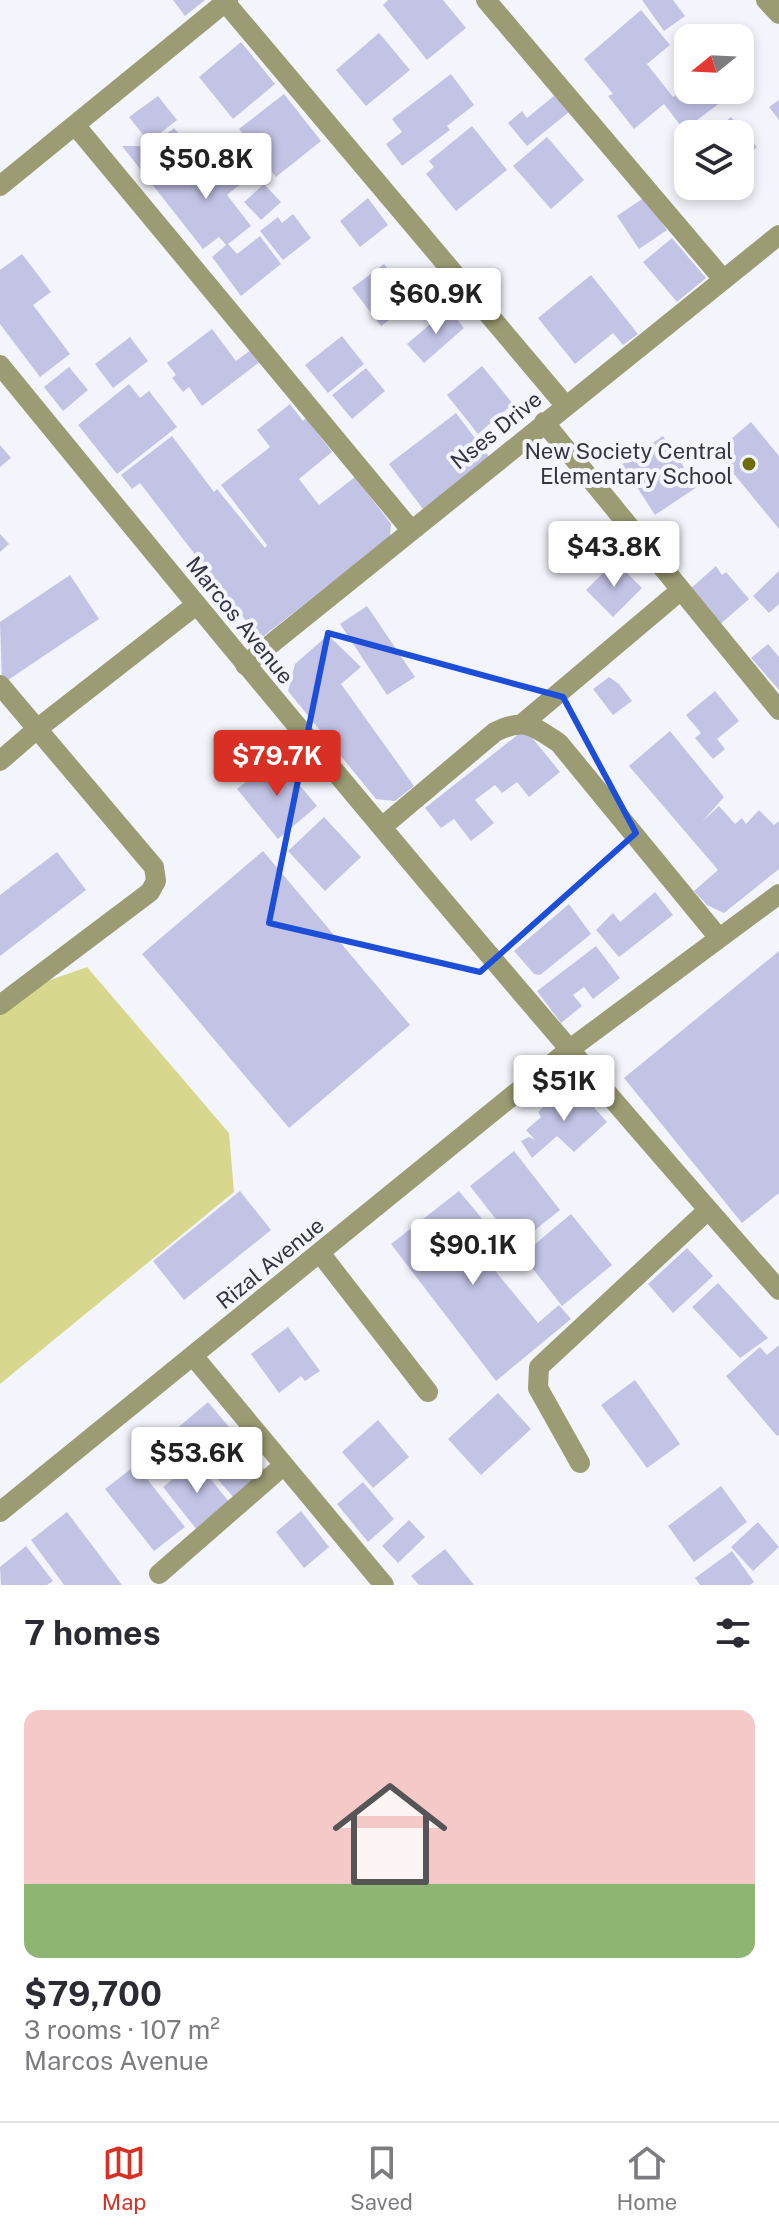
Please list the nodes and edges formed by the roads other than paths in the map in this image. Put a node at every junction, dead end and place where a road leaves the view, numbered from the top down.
1 (486, 0) edge
2 (766, 0) edge
3 (227, 1) edge
4 (779, 14) edge
5 (75, 125) junction
6 (0, 186) edge
7 (779, 235) edge
8 (722, 278) junction
9 (0, 365) edge
10 (565, 405) junction
11 (544, 422) junction
12 (411, 530) junction
13 (681, 590) junction
14 (196, 605) junction
15 (245, 665) junction
16 (0, 685) edge
17 (779, 710) edge
18 (522, 724) junction
19 (37, 729) junction
20 (0, 761) edge
21 (382, 827) junction
22 (775, 904) edge
23 (719, 938) junction
24 (0, 1005) edge
25 (570, 1049) junction
26 (708, 1210) junction
27 (320, 1253) junction
28 (779, 1290) edge
29 (194, 1357) junction
30 (428, 1392) dead end
31 (580, 1463) dead end
32 (284, 1465) junction
33 (0, 1512) edge
34 (159, 1574) dead end
35 (384, 1585) edge

1 - 8 street
2 - 4 street
3 - 5 street
3 - 10 street
5 - 6 street
5 - 12 street
7 - 8 street, Nses Drive
8 - 10 street, Nses Drive
9 - 14 street, Marcos Avenue
10 - 11 street, Nses Drive
11 - 12 street, Nses Drive
11 - 13 street
12 - 15 street, Nses Drive
13 - 17 street
13 - 18 street
14 - 15 street, Marcos Avenue
14 - 19 street
15 - 21 street, Marcos Avenue
16 - 19 street
18 - 21 street
18 - 23 street
19 - 20 street
19 - 24 street
21 - 25 street, Marcos Avenue
22 - 23 street, Rizal Avenue
23 - 25 street, Rizal Avenue
25 - 26 street, Marcos Avenue
25 - 27 street, Rizal Avenue
26 - 28 street, Marcos Avenue
26 - 31 street
27 - 29 street, Rizal Avenue
27 - 30 street
29 - 32 street
29 - 33 street, Rizal Avenue
32 - 34 street
32 - 35 street

